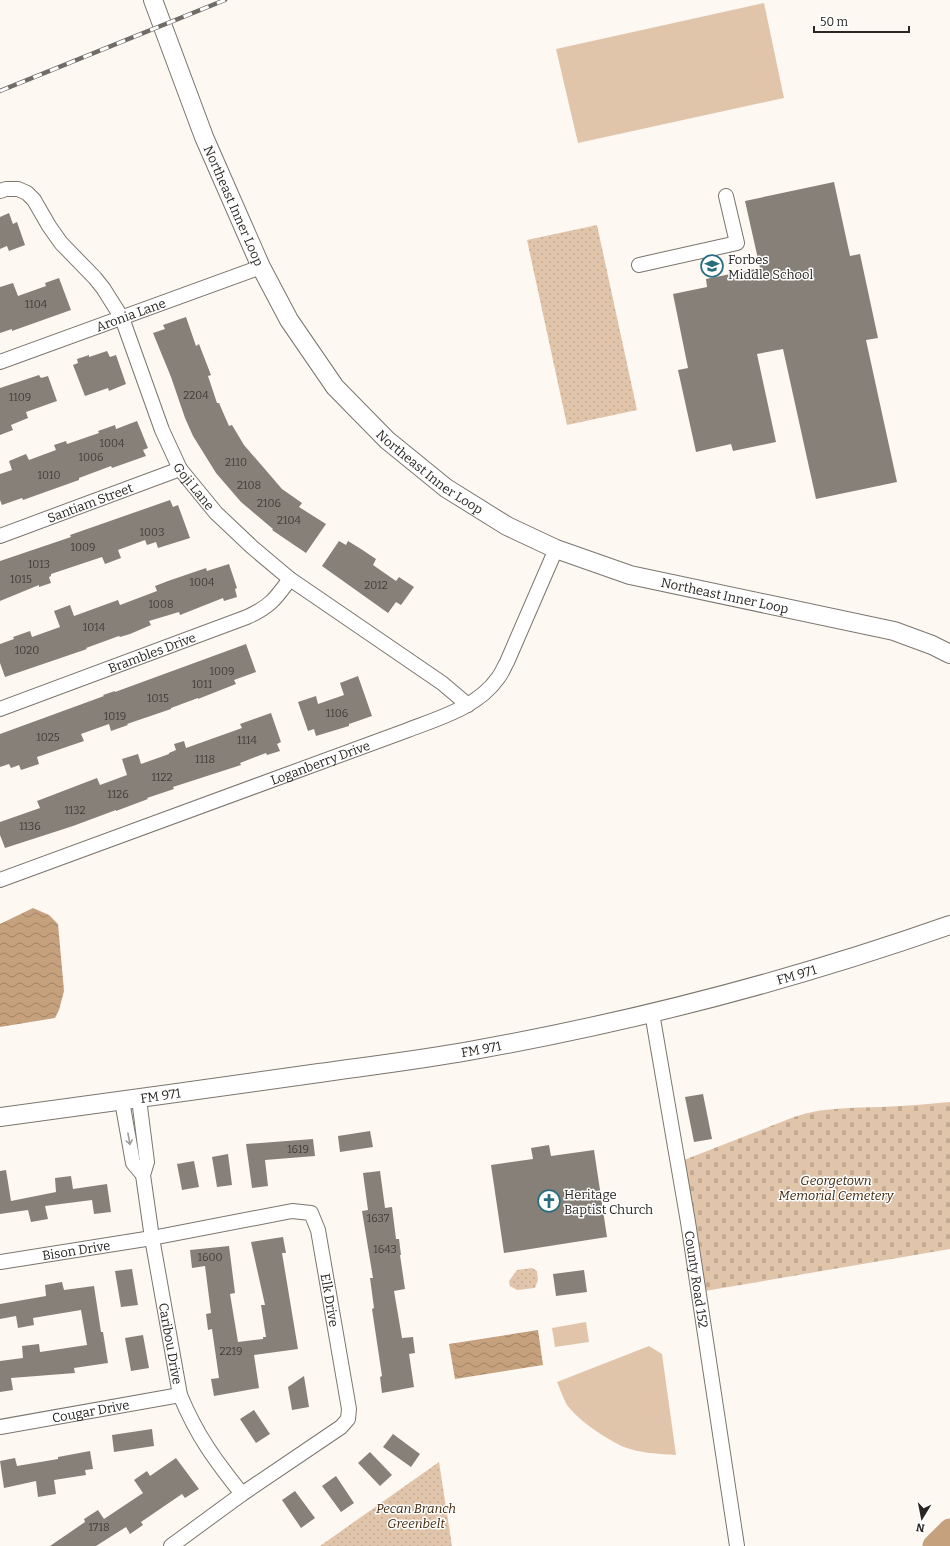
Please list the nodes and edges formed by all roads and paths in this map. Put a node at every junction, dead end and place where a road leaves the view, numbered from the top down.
1 (153, 0) edge
2 (0, 191) edge
3 (726, 196) dead end
4 (639, 265) dead end
5 (261, 267) junction
6 (122, 318) junction
7 (0, 362) edge
8 (180, 469) junction
9 (0, 536) edge
10 (556, 549) junction
11 (290, 579) junction
12 (950, 654) edge
13 (468, 705) junction
14 (0, 709) edge
15 (0, 880) edge
16 (950, 925) edge
17 (652, 1013) junction
18 (131, 1100) junction
19 (0, 1117) edge
20 (152, 1238) junction
21 (0, 1262) edge
22 (180, 1395) junction
23 (0, 1427) edge
24 (242, 1494) junction
25 (171, 1546) edge
26 (737, 1546) edge

1 - 5 main road, Northeast Inner Loop
2 - 6 street, Goji Lane
3 - 4 street
5 - 6 street, Aronia Lane
5 - 10 main road, Northeast Inner Loop
6 - 7 street, Aronia Lane
6 - 8 street, Goji Lane
8 - 9 street, Santiam Street
8 - 11 street, Goji Lane
10 - 12 main road, Northeast Inner Loop
10 - 13 street, Loganberry Drive
11 - 13 street, Goji Lane
11 - 14 street, Brambles Drive
13 - 15 street, Loganberry Drive
16 - 17 main road, FM 971 / FM 971
17 - 18 main road, FM 971 / FM 971
17 - 26 street, County Road 152
18 - 19 main road, FM 971 / FM 971
18 - 20 street, Caribou Drive
20 - 21 street, Bison Drive
20 - 22 street, Caribou Drive
20 - 24 street, Elk Drive
22 - 23 street, Cougar Drive
22 - 24 street, Caribou Drive
24 - 25 street

